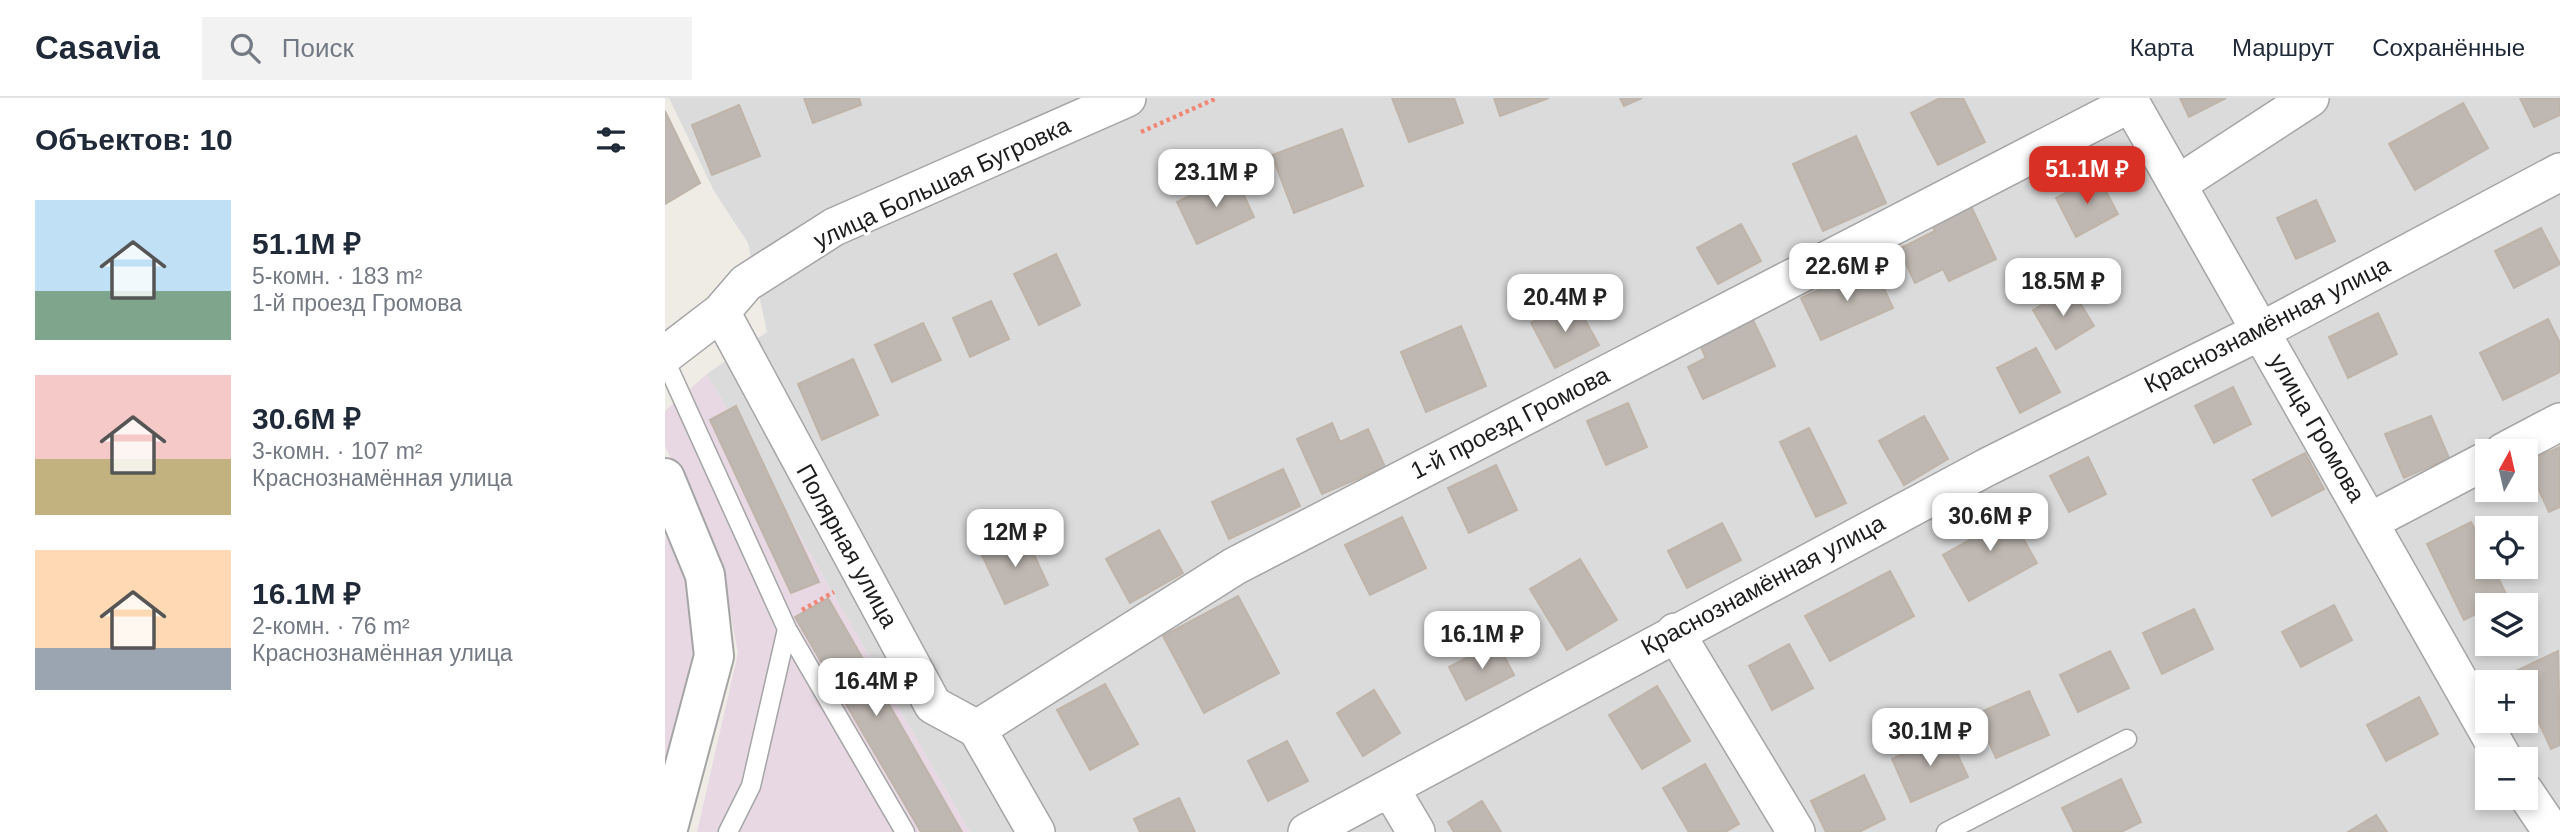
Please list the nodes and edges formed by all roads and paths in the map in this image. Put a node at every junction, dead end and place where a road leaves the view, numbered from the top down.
1 (1126, 98) edge
2 (1217, 98) edge
3 (2310, 98) edge
4 (2130, 101) edge
5 (1140, 132) dead end
6 (2560, 172) edge
7 (2178, 184) junction
8 (721, 312) junction
9 (2261, 331) junction
10 (665, 358) edge
11 (2560, 422) edge
12 (2528, 439) edge
13 (2475, 466) edge
14 (665, 478) edge
15 (2371, 521) junction
16 (864, 576) junction
17 (785, 625) junction
18 (1675, 632) junction
19 (977, 729) junction
20 (2127, 739) dead end
21 (2497, 747) edge
22 (1390, 788) junction
23 (2537, 810) edge
24 (667, 832) edge
25 (728, 832) edge
26 (905, 832) edge
27 (1036, 832) edge
28 (1307, 832) edge
29 (1416, 832) edge
30 (1796, 832) edge
31 (1946, 832) edge
32 (2552, 832) edge

1 - 8 street, улица Большая Бугровка
2 - 5 path
3 - 7 street
4 - 7 street, улица Громова
4 - 19 street, 1-й проезд Громова
6 - 9 street, Краснознамённая улица
7 - 9 street, улица Громова
8 - 10 street, улица Большая Бугровка
8 - 16 street, Полярная улица
9 - 15 street, улица Громова
9 - 18 street, Краснознамённая улица
10 - 17 lane
11 - 12 street
13 - 15 street
14 - 24 street
15 - 21 street, улица Громова
16 - 17 path
16 - 19 street, Полярная улица
17 - 25 lane
17 - 26 lane
18 - 22 street, Краснознамённая улица
18 - 30 street
19 - 27 street
20 - 31 lane
22 - 28 street, Краснознамённая улица
22 - 29 street
23 - 32 street

